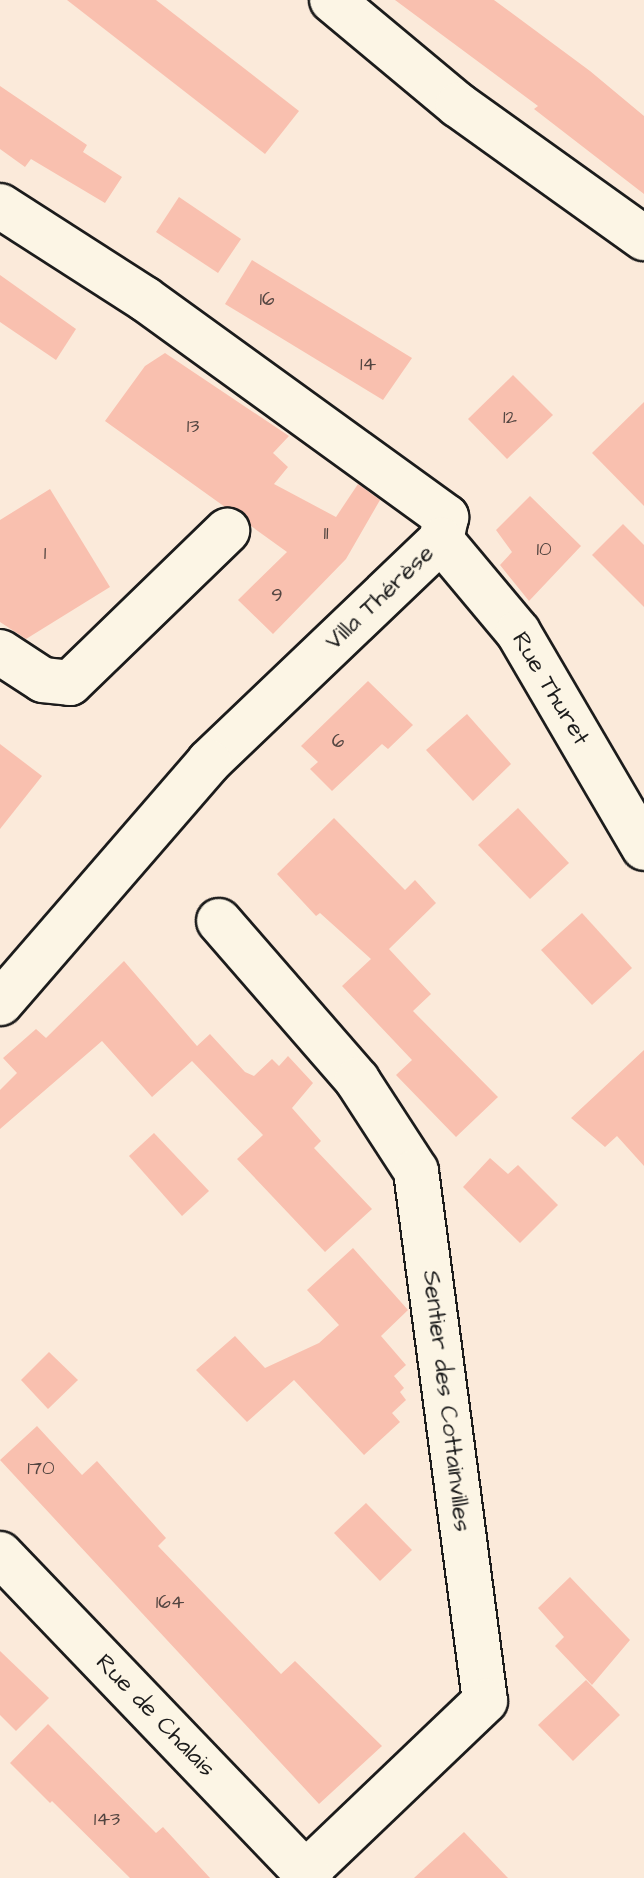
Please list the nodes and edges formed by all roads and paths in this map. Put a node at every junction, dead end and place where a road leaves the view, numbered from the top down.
1 (332, 0) edge
2 (0, 206) edge
3 (644, 238) edge
4 (227, 531) dead end
5 (441, 540) junction
6 (0, 652) edge
7 (644, 848) edge
8 (219, 921) dead end
9 (0, 1003) edge
10 (0, 1554) edge
11 (308, 1875) edge

1 - 3 street
2 - 5 street, Villa Thérèse
4 - 6 street
5 - 7 street, Rue Thuret
5 - 9 street, Villa Thérèse
8 - 11 street, Sentier des Cottainvilles
10 - 11 street, Rue de Chalais

